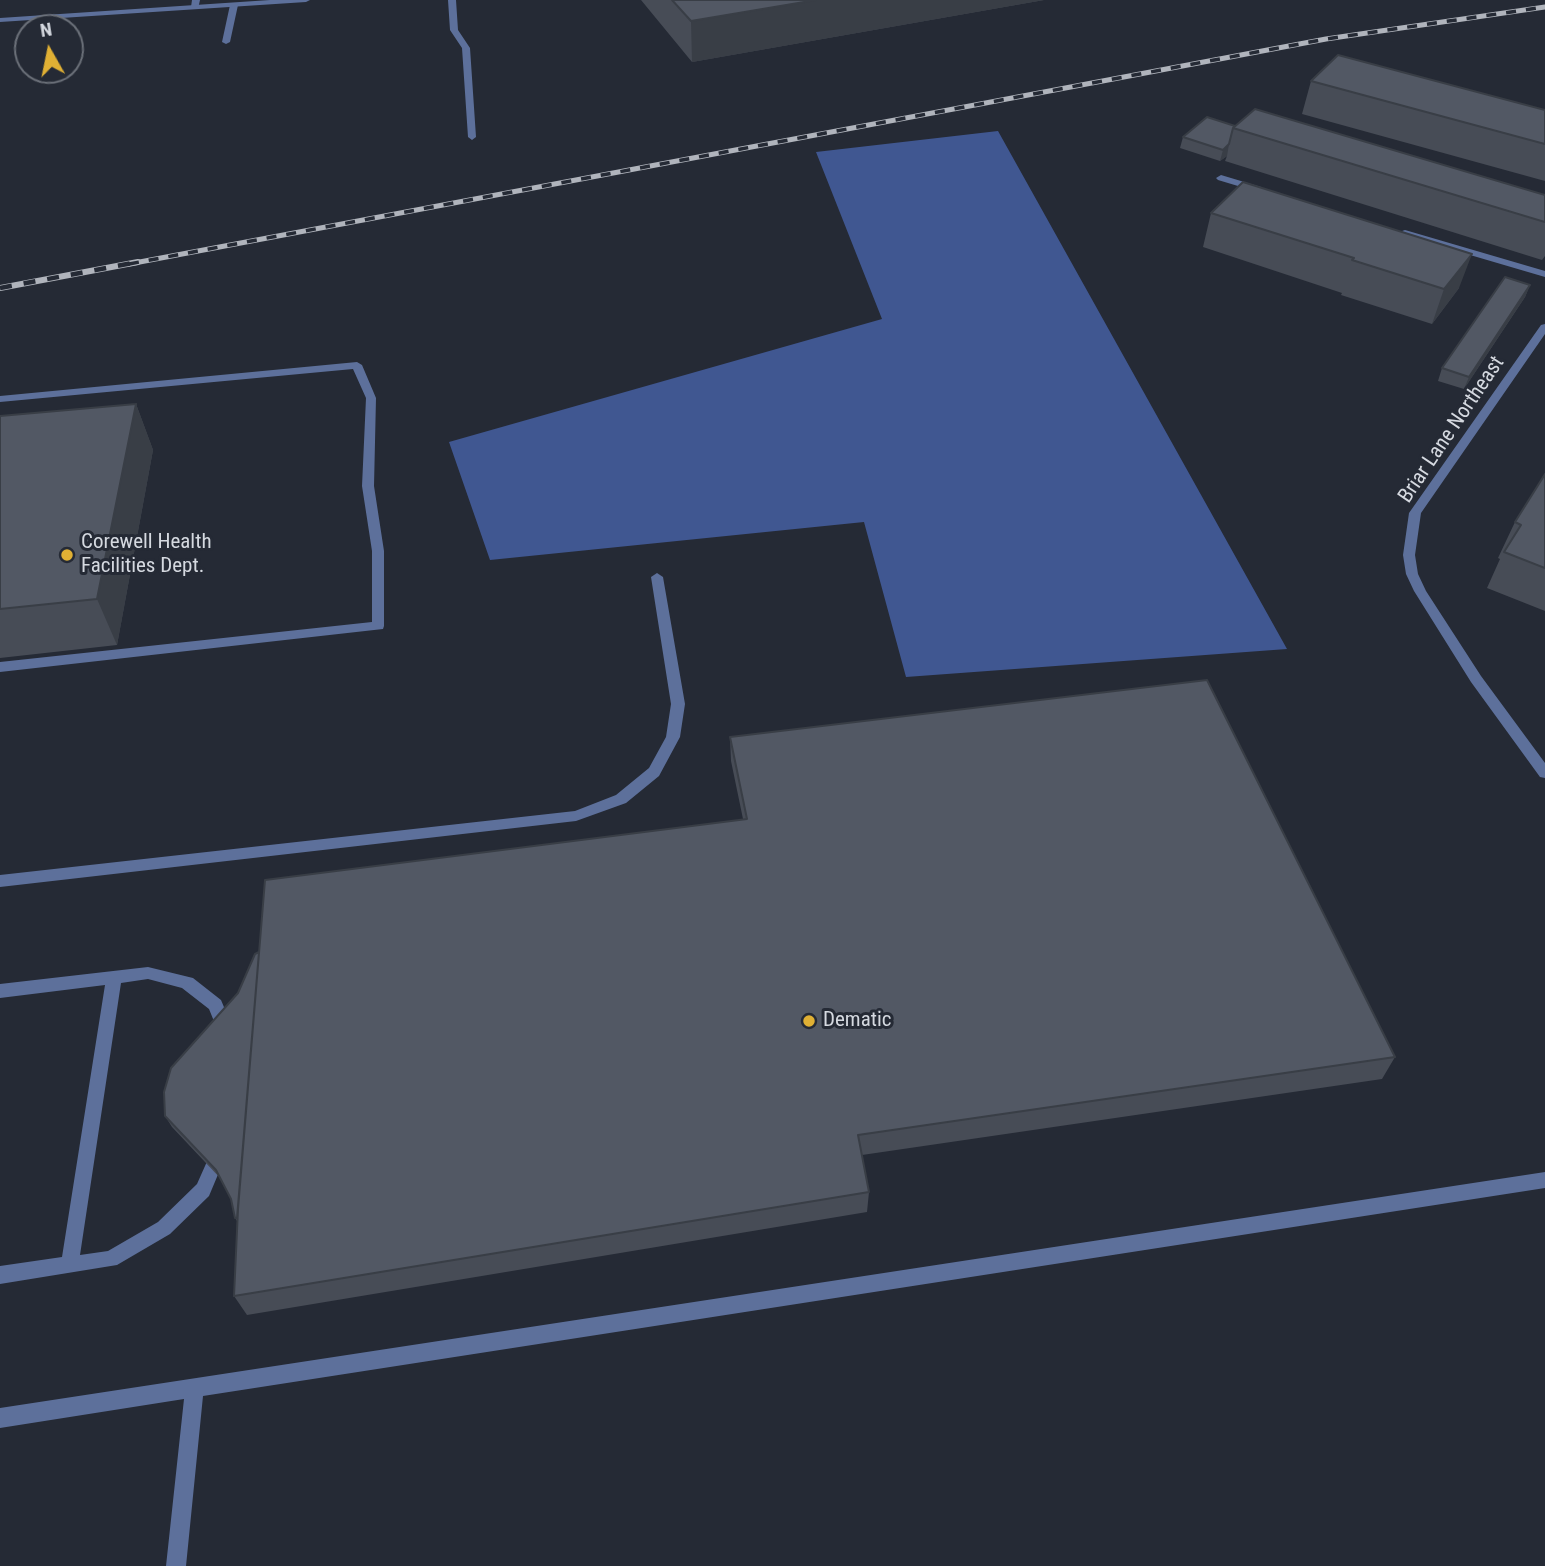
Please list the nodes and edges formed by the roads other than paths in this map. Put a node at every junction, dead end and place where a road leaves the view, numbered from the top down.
1 (306, 0) edge
2 (452, 0) edge
3 (196, 4) edge
4 (234, 5) junction
5 (0, 20) edge
6 (226, 42) dead end
7 (472, 137) dead end
8 (1221, 178) dead end
9 (1273, 194) edge
10 (1390, 228) edge
11 (1545, 274) edge
12 (1545, 327) edge
13 (0, 398) edge
14 (657, 578) dead end
15 (0, 667) edge
16 (1545, 773) edge
17 (0, 881) edge
18 (114, 977) junction
19 (0, 991) edge
20 (231, 1042) edge
21 (225, 1138) edge
22 (1545, 1180) edge
23 (70, 1265) junction
24 (0, 1275) edge
25 (194, 1389) junction
26 (0, 1418) edge
27 (176, 1566) edge

1 - 4 street
2 - 7 street
3 - 4 street
3 - 5 street
4 - 6 street
8 - 9 street
10 - 11 street
12 - 16 street, Briar Lane Northeast
13 - 15 street
14 - 17 street
18 - 19 street
18 - 20 street
18 - 23 street
21 - 23 street
22 - 25 street
23 - 24 street
25 - 26 street
25 - 27 street

